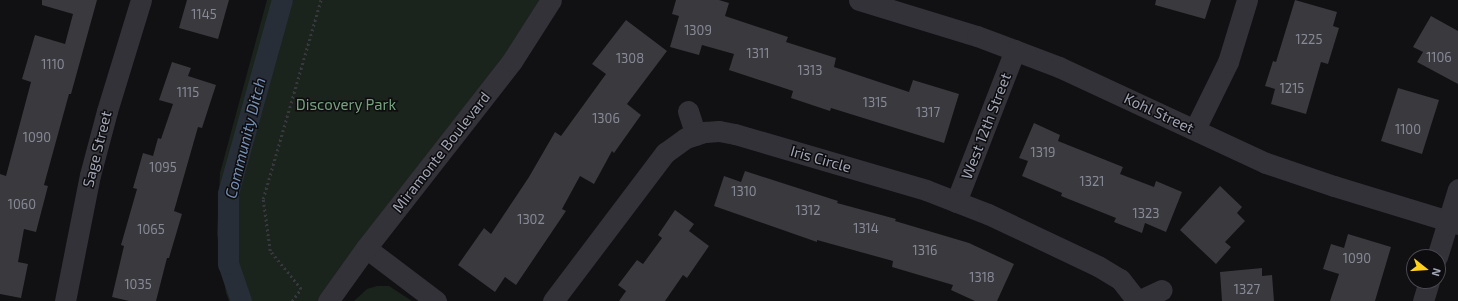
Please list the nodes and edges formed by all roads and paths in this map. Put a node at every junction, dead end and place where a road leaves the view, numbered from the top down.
1 (141, 0) edge
2 (321, 0) edge
3 (551, 0) edge
4 (859, 0) edge
5 (1247, 0) edge
6 (1015, 50) junction
7 (688, 111) dead end
8 (1195, 129) junction
9 (696, 135) junction
10 (1458, 189) edge
11 (956, 202) junction
12 (1453, 222) edge
13 (366, 248) junction
14 (1441, 249) edge
15 (1427, 289) edge
16 (1162, 290) dead end
17 (65, 301) edge
18 (292, 301) edge
19 (328, 301) edge
20 (436, 301) edge
21 (553, 301) edge
22 (1137, 301) edge
23 (1423, 301) edge

1 - 17 street, Sage Street
2 - 18 path
3 - 13 street, Miramonte Boulevard
4 - 6 street, Kohl Street
5 - 8 street
6 - 8 street, Kohl Street
6 - 11 street, West 12th Street
7 - 9 street
8 - 12 street, Kohl Street
9 - 11 street, Iris Circle
9 - 21 street, Iris Circle
10 - 12 street
11 - 22 street, Iris Circle
12 - 14 street
13 - 19 street, Miramonte Boulevard
13 - 20 street
15 - 23 street
16 - 22 street

